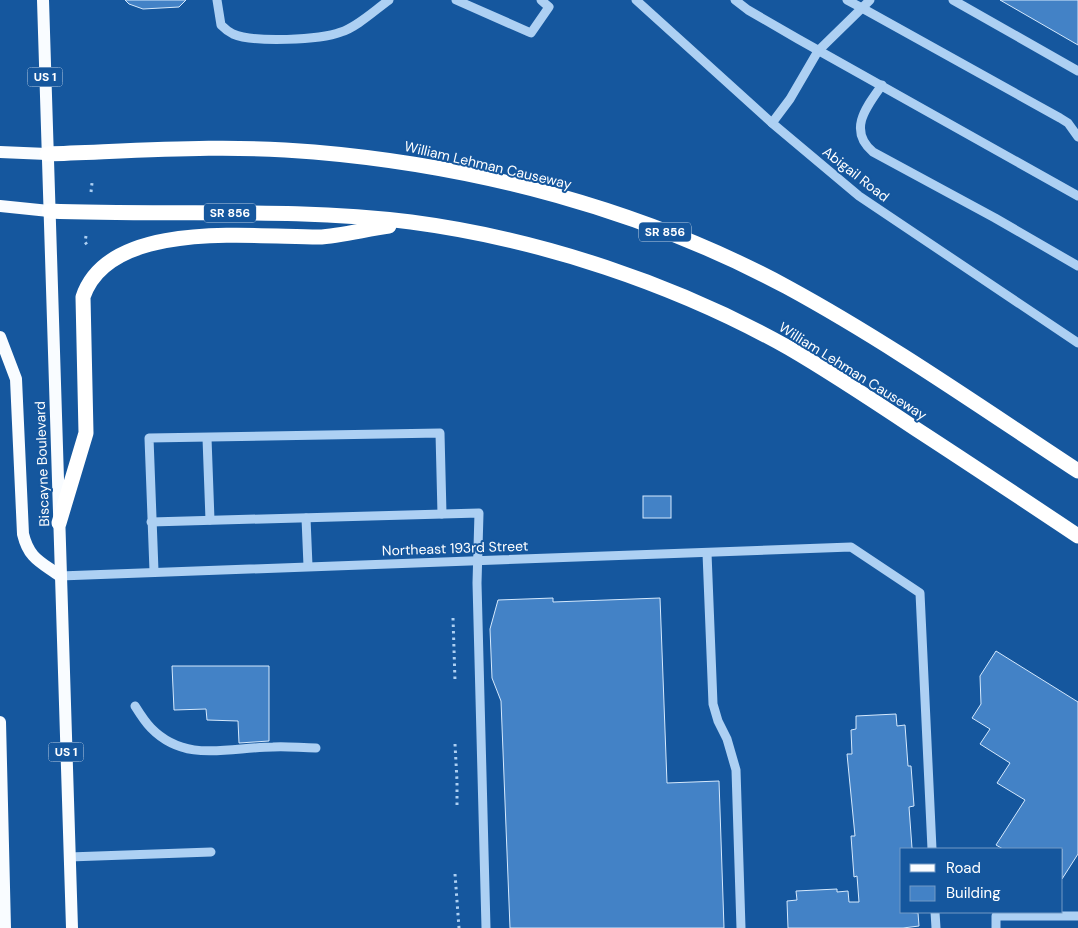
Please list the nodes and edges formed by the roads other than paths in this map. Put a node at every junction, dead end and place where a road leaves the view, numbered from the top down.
1 (43, 0) edge
2 (217, 0) edge
3 (389, 0) edge
4 (456, 0) edge
5 (541, 0) edge
6 (636, 0) edge
7 (735, 0) edge
8 (847, 0) edge
9 (870, 0) edge
10 (953, 0) edge
11 (862, 8) junction
12 (818, 51) junction
13 (1078, 71) edge
14 (882, 85) junction
15 (772, 123) junction
16 (1078, 137) edge
17 (0, 152) edge
18 (47, 154) junction
19 (1078, 196) edge
20 (0, 206) edge
21 (49, 211) junction
22 (411, 222) junction
23 (1078, 266) edge
24 (0, 337) edge
25 (1078, 343) edge
26 (207, 438) junction
27 (1078, 471) edge
28 (442, 514) junction
29 (306, 518) junction
30 (210, 520) junction
31 (151, 522) junction
32 (60, 523) junction
33 (1078, 536) edge
34 (707, 553) junction
35 (479, 562) junction
36 (308, 566) junction
37 (154, 572) junction
38 (60, 576) junction
39 (135, 706) dead end
40 (0, 722) edge
41 (316, 748) dead end
42 (932, 848) edge
43 (211, 852) dead end
44 (69, 857) junction
45 (935, 913) edge
46 (1078, 916) edge
47 (5, 928) edge
48 (72, 928) edge
49 (486, 928) edge
50 (741, 928) edge
51 (936, 928) edge
52 (996, 928) edge

1 - 18 main road, Biscayne Boulevard / US 1
2 - 3 street
4 - 5 street
6 - 15 street, Abigail Road
7 - 12 street
8 - 11 street
9 - 11 street
10 - 13 street
11 - 12 street
11 - 16 street
12 - 14 street
12 - 15 street
14 - 19 street
14 - 23 street
15 - 25 street, Abigail Road
17 - 18 main road, William Lehman Causeway / SR 856
18 - 21 main road, Biscayne Boulevard / US 1
18 - 27 highway, William Lehman Causeway / SR 856
20 - 21 main road, William Lehman Causeway / SR 856
21 - 22 highway, William Lehman Causeway / SR 856
21 - 32 main road, Biscayne Boulevard / US 1
22 - 32 highway
22 - 33 highway, William Lehman Causeway / SR 856
24 - 38 main road
26 - 28 street
26 - 30 street
26 - 31 street
28 - 29 street
28 - 35 street
29 - 30 street
29 - 36 street
30 - 31 street
31 - 37 street
32 - 38 main road, Biscayne Boulevard / US 1
34 - 35 street, Northeast 193rd Street
34 - 42 street, Northeast 193rd Street
34 - 50 street
35 - 36 street, Northeast 193rd Street
35 - 49 street
36 - 37 street, Northeast 193rd Street
37 - 38 street, Northeast 193rd Street
38 - 44 main road, Biscayne Boulevard / US 1
39 - 41 street
40 - 47 main road
43 - 44 street
44 - 48 main road, Biscayne Boulevard / US 1
45 - 51 street
46 - 52 street

